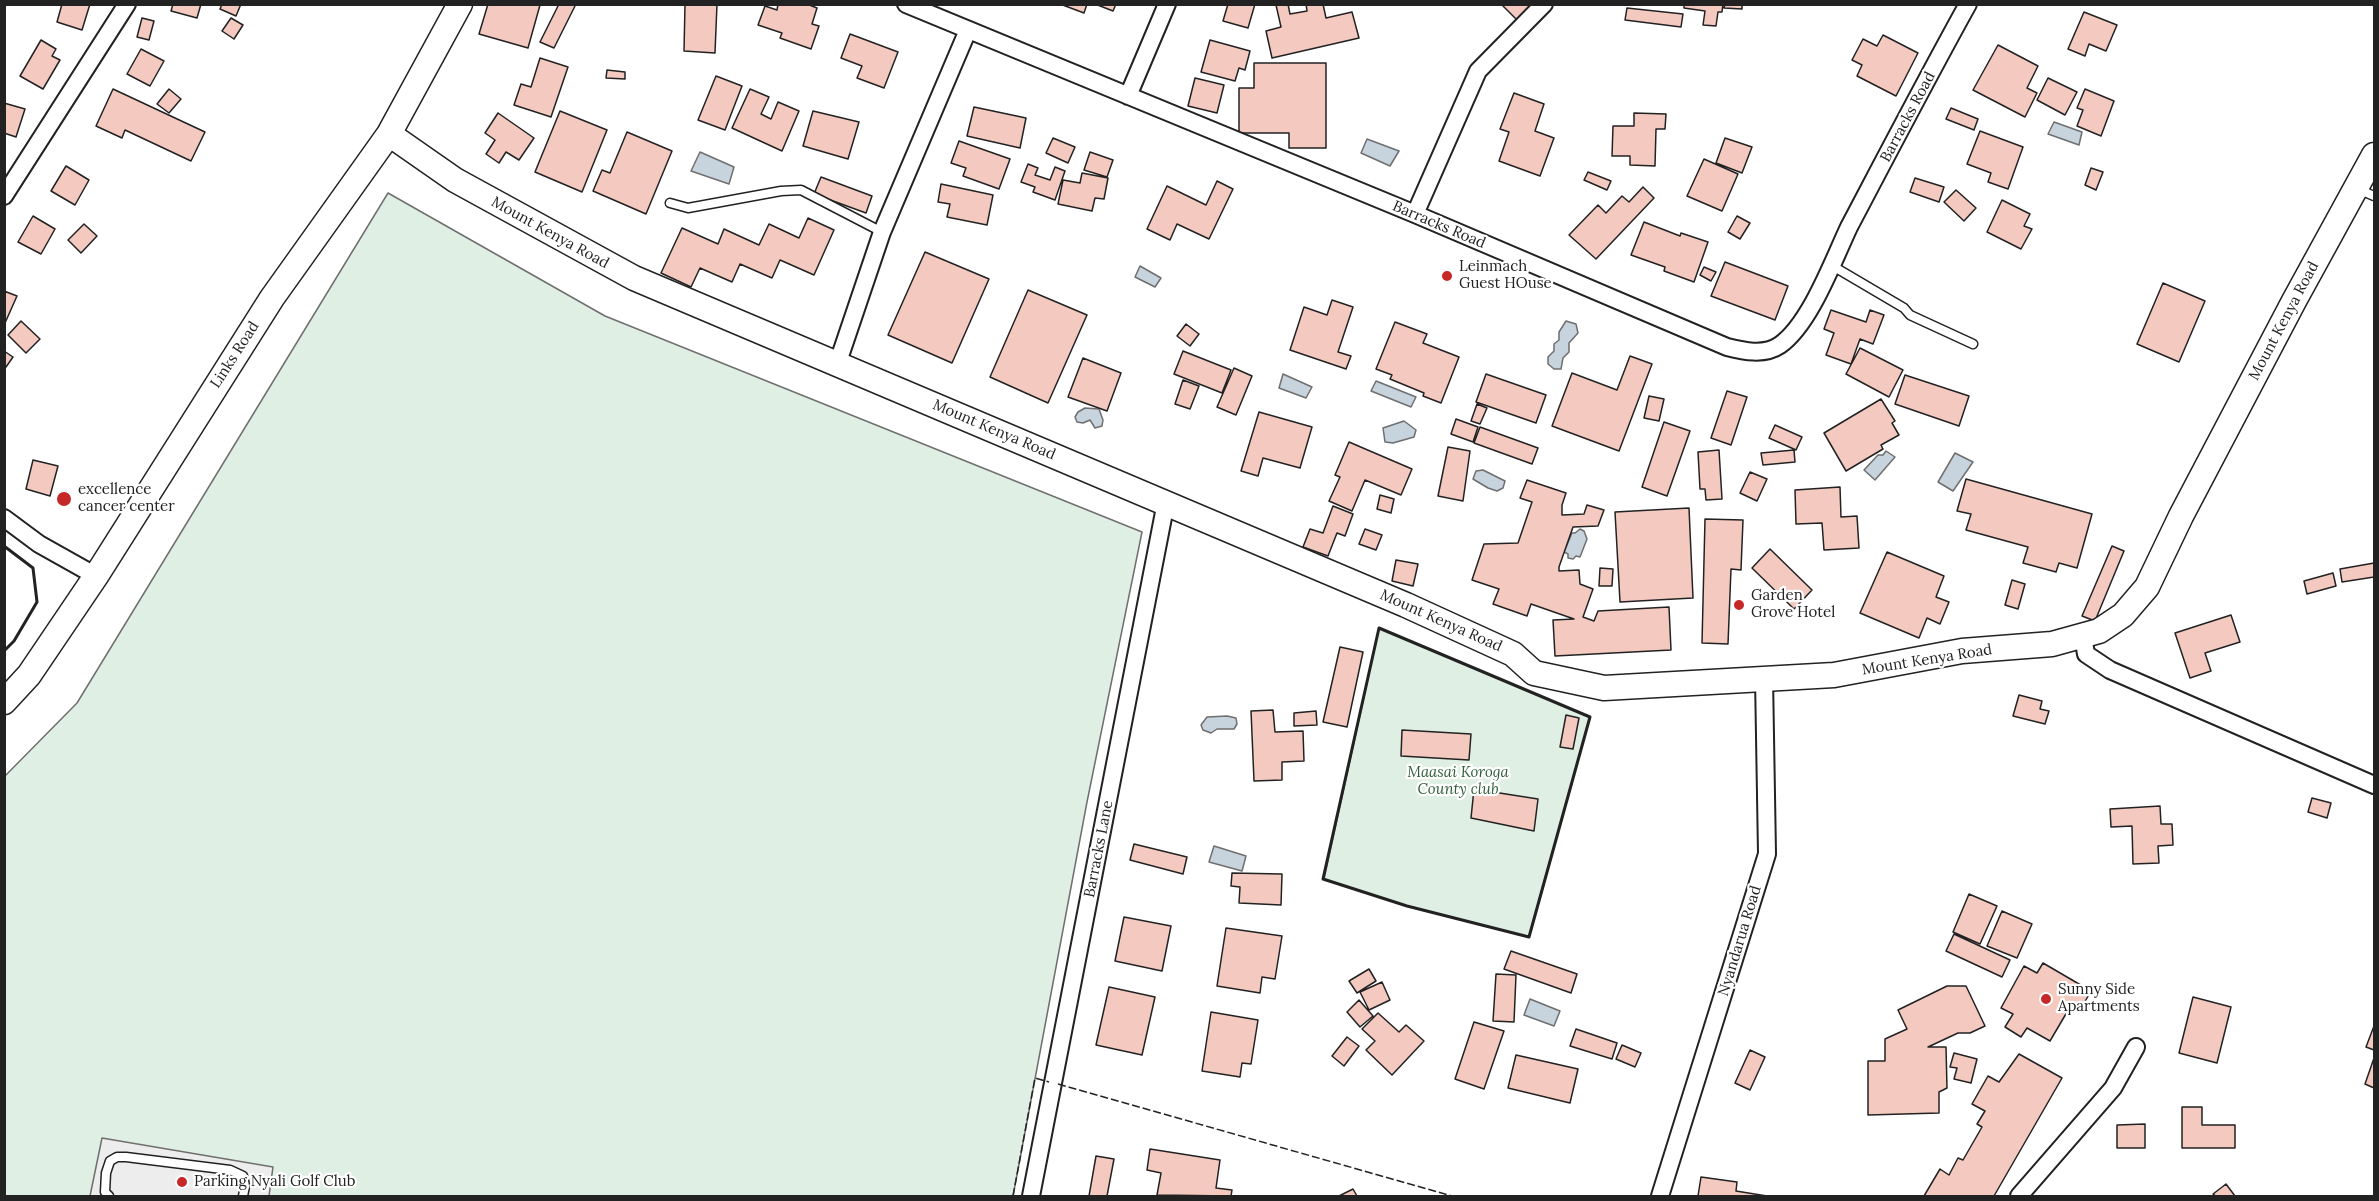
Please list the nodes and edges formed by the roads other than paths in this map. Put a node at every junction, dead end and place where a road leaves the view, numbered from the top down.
1 (127, 4) edge
2 (460, 4) edge
3 (906, 4) edge
4 (1167, 4) edge
5 (1544, 4) edge
6 (1968, 4) edge
7 (968, 30) junction
8 (1128, 96) junction
9 (389, 134) junction
10 (2374, 155) edge
11 (2365, 192) edge
12 (4, 196) edge
13 (670, 203) dead end
14 (1415, 214) junction
15 (882, 232) junction
16 (1831, 265) junction
17 (1973, 344) dead end
18 (837, 365) junction
19 (1166, 502) junction
20 (4, 518) edge
21 (96, 576) junction
22 (2083, 636) junction
23 (1764, 677) junction
24 (4, 702) edge
25 (2374, 785) edge
26 (2136, 1047) dead end
27 (109, 1197) edge
28 (243, 1197) edge
29 (1031, 1197) edge
30 (1660, 1197) edge
31 (2019, 1197) edge

1 - 12 street
2 - 9 main road, Links Road
3 - 7 street, Barracks Road
4 - 8 street
5 - 14 street
6 - 16 street, Barracks Road
7 - 8 street, Barracks Road
7 - 15 street
8 - 14 street, Barracks Road
9 - 18 main road, Mount Kenya Road
9 - 21 main road, Links Road
10 - 11 main road, Mount Kenya Road
11 - 22 main road, Mount Kenya Road
13 - 15 lane
14 - 16 street, Barracks Road
15 - 18 street
16 - 17 lane
18 - 19 main road, Mount Kenya Road
19 - 23 main road, Mount Kenya Road
19 - 29 street, Barracks Lane
20 - 21 street
21 - 24 main road, Links Road
22 - 23 main road, Mount Kenya Road
22 - 25 street
23 - 30 street, Nyandarua Road
26 - 31 street
27 - 28 lane

